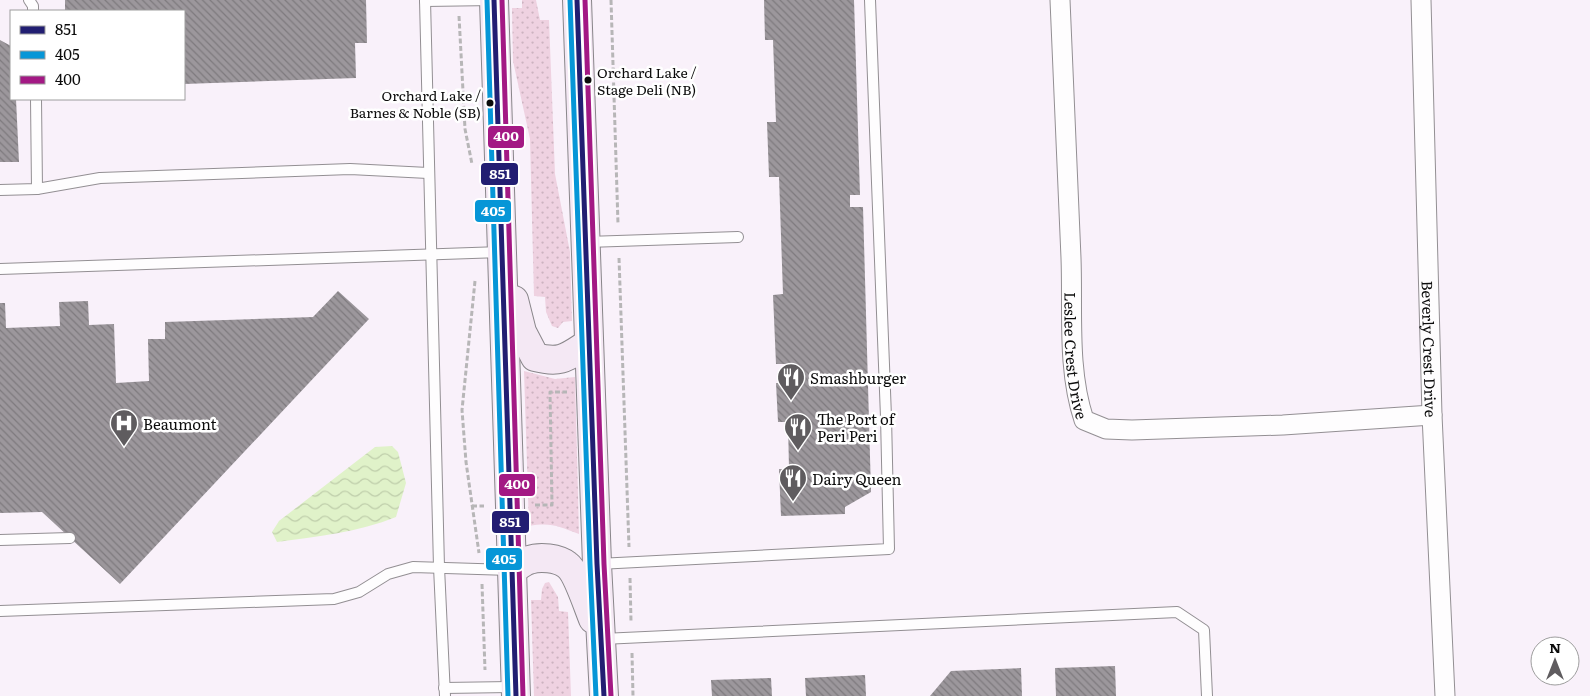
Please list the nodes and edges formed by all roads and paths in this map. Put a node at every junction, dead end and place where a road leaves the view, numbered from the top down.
1 (425, 0) edge
2 (459, 0) edge
3 (494, 0) edge
4 (559, 0) edge
5 (577, 0) edge
6 (610, 0) edge
7 (870, 0) edge
8 (1060, 0) edge
9 (1421, 0) edge
10 (580, 77) junction
11 (36, 100) edge
12 (472, 168) dead end
13 (428, 173) junction
14 (37, 189) junction
15 (0, 190) edge
16 (738, 237) dead end
17 (618, 241) junction
18 (586, 242) junction
19 (490, 253) junction
20 (430, 254) junction
21 (0, 269) edge
22 (589, 343) junction
23 (571, 392) dead end
24 (1432, 415) junction
25 (534, 505) dead end
26 (70, 538) dead end
27 (0, 540) edge
28 (629, 562) junction
29 (597, 564) junction
30 (438, 567) junction
31 (481, 569) junction
32 (512, 570) junction
33 (0, 611) edge
34 (632, 638) junction
35 (601, 639) junction
36 (485, 688) junction
37 (516, 691) edge
38 (444, 692) edge
39 (604, 696) edge
40 (634, 696) edge
41 (1207, 696) edge
42 (1445, 696) edge

1 - 2 lane
1 - 13 lane
2 - 3 lane
2 - 12 path
3 - 19 main road
4 - 10 main road
5 - 10 main road
6 - 17 path
7 - 28 lane
8 - 24 street, Leslee Crest Drive
9 - 24 street, Beverly Crest Drive
10 - 18 main road
11 - 14 lane
13 - 14 lane
13 - 20 lane
14 - 15 lane
16 - 17 lane
17 - 18 lane
17 - 28 path
18 - 22 main road
19 - 20 lane
19 - 22 main road
19 - 31 path
19 - 32 main road
20 - 21 lane
20 - 30 lane
22 - 29 main road
23 - 25 path
24 - 42 street, Beverly Crest Drive
26 - 27 lane
28 - 29 lane
28 - 34 path
29 - 35 main road
30 - 31 lane
30 - 33 lane
30 - 38 lane
31 - 32 lane
31 - 36 path
32 - 35 main road
32 - 37 main road
34 - 35 lane
34 - 40 path
34 - 41 lane
35 - 39 main road
36 - 37 lane
36 - 38 lane

